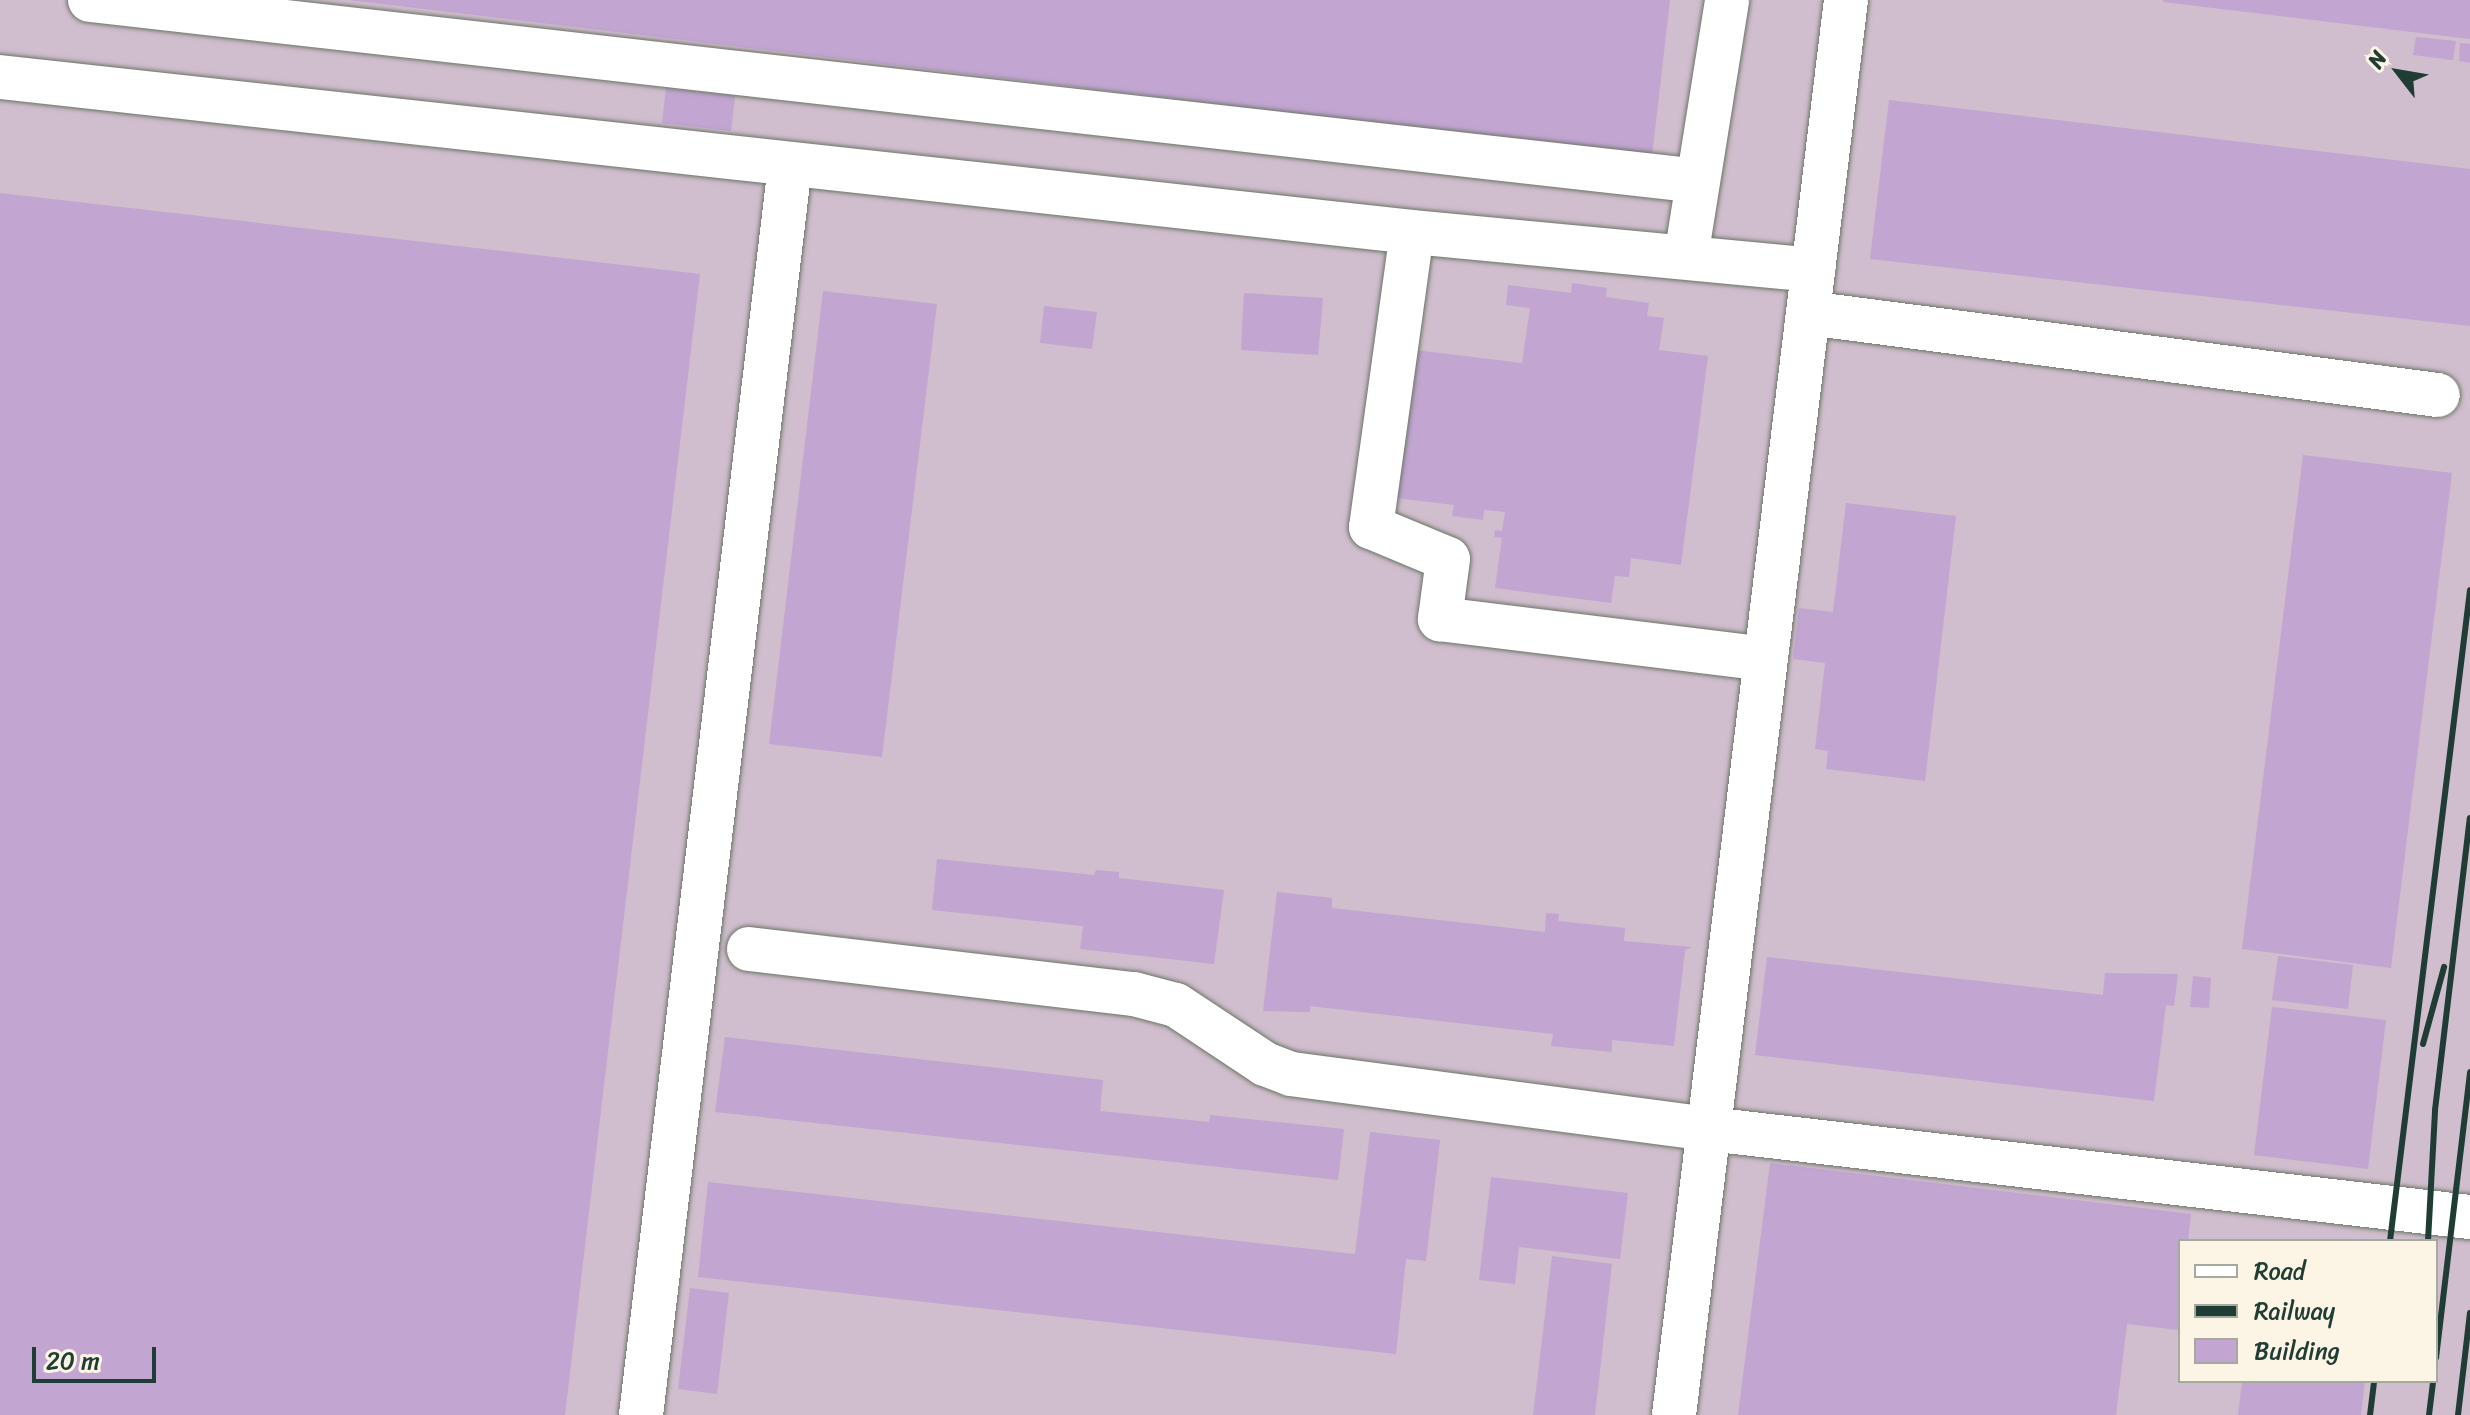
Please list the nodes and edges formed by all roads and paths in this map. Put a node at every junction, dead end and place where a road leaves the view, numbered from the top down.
1 (90, 0) edge
2 (1727, 0) edge
3 (1846, 0) edge
4 (0, 77) edge
5 (790, 165) junction
6 (1698, 181) junction
7 (1412, 232) junction
8 (1686, 257) junction
9 (1813, 270) junction
10 (1808, 313) junction
11 (2438, 395) dead end
12 (1766, 659) junction
13 (749, 949) dead end
14 (1709, 1129) junction
15 (2470, 1217) edge
16 (641, 1415) edge
17 (1674, 1415) edge

1 - 6 lane
2 - 6 lane
3 - 9 lane
4 - 5 lane
5 - 7 lane
5 - 16 lane
6 - 8 lane
7 - 8 lane
7 - 12 lane
8 - 9 lane
9 - 10 lane
10 - 11 lane
10 - 12 lane
12 - 14 lane
13 - 14 lane
14 - 15 lane
14 - 17 lane

